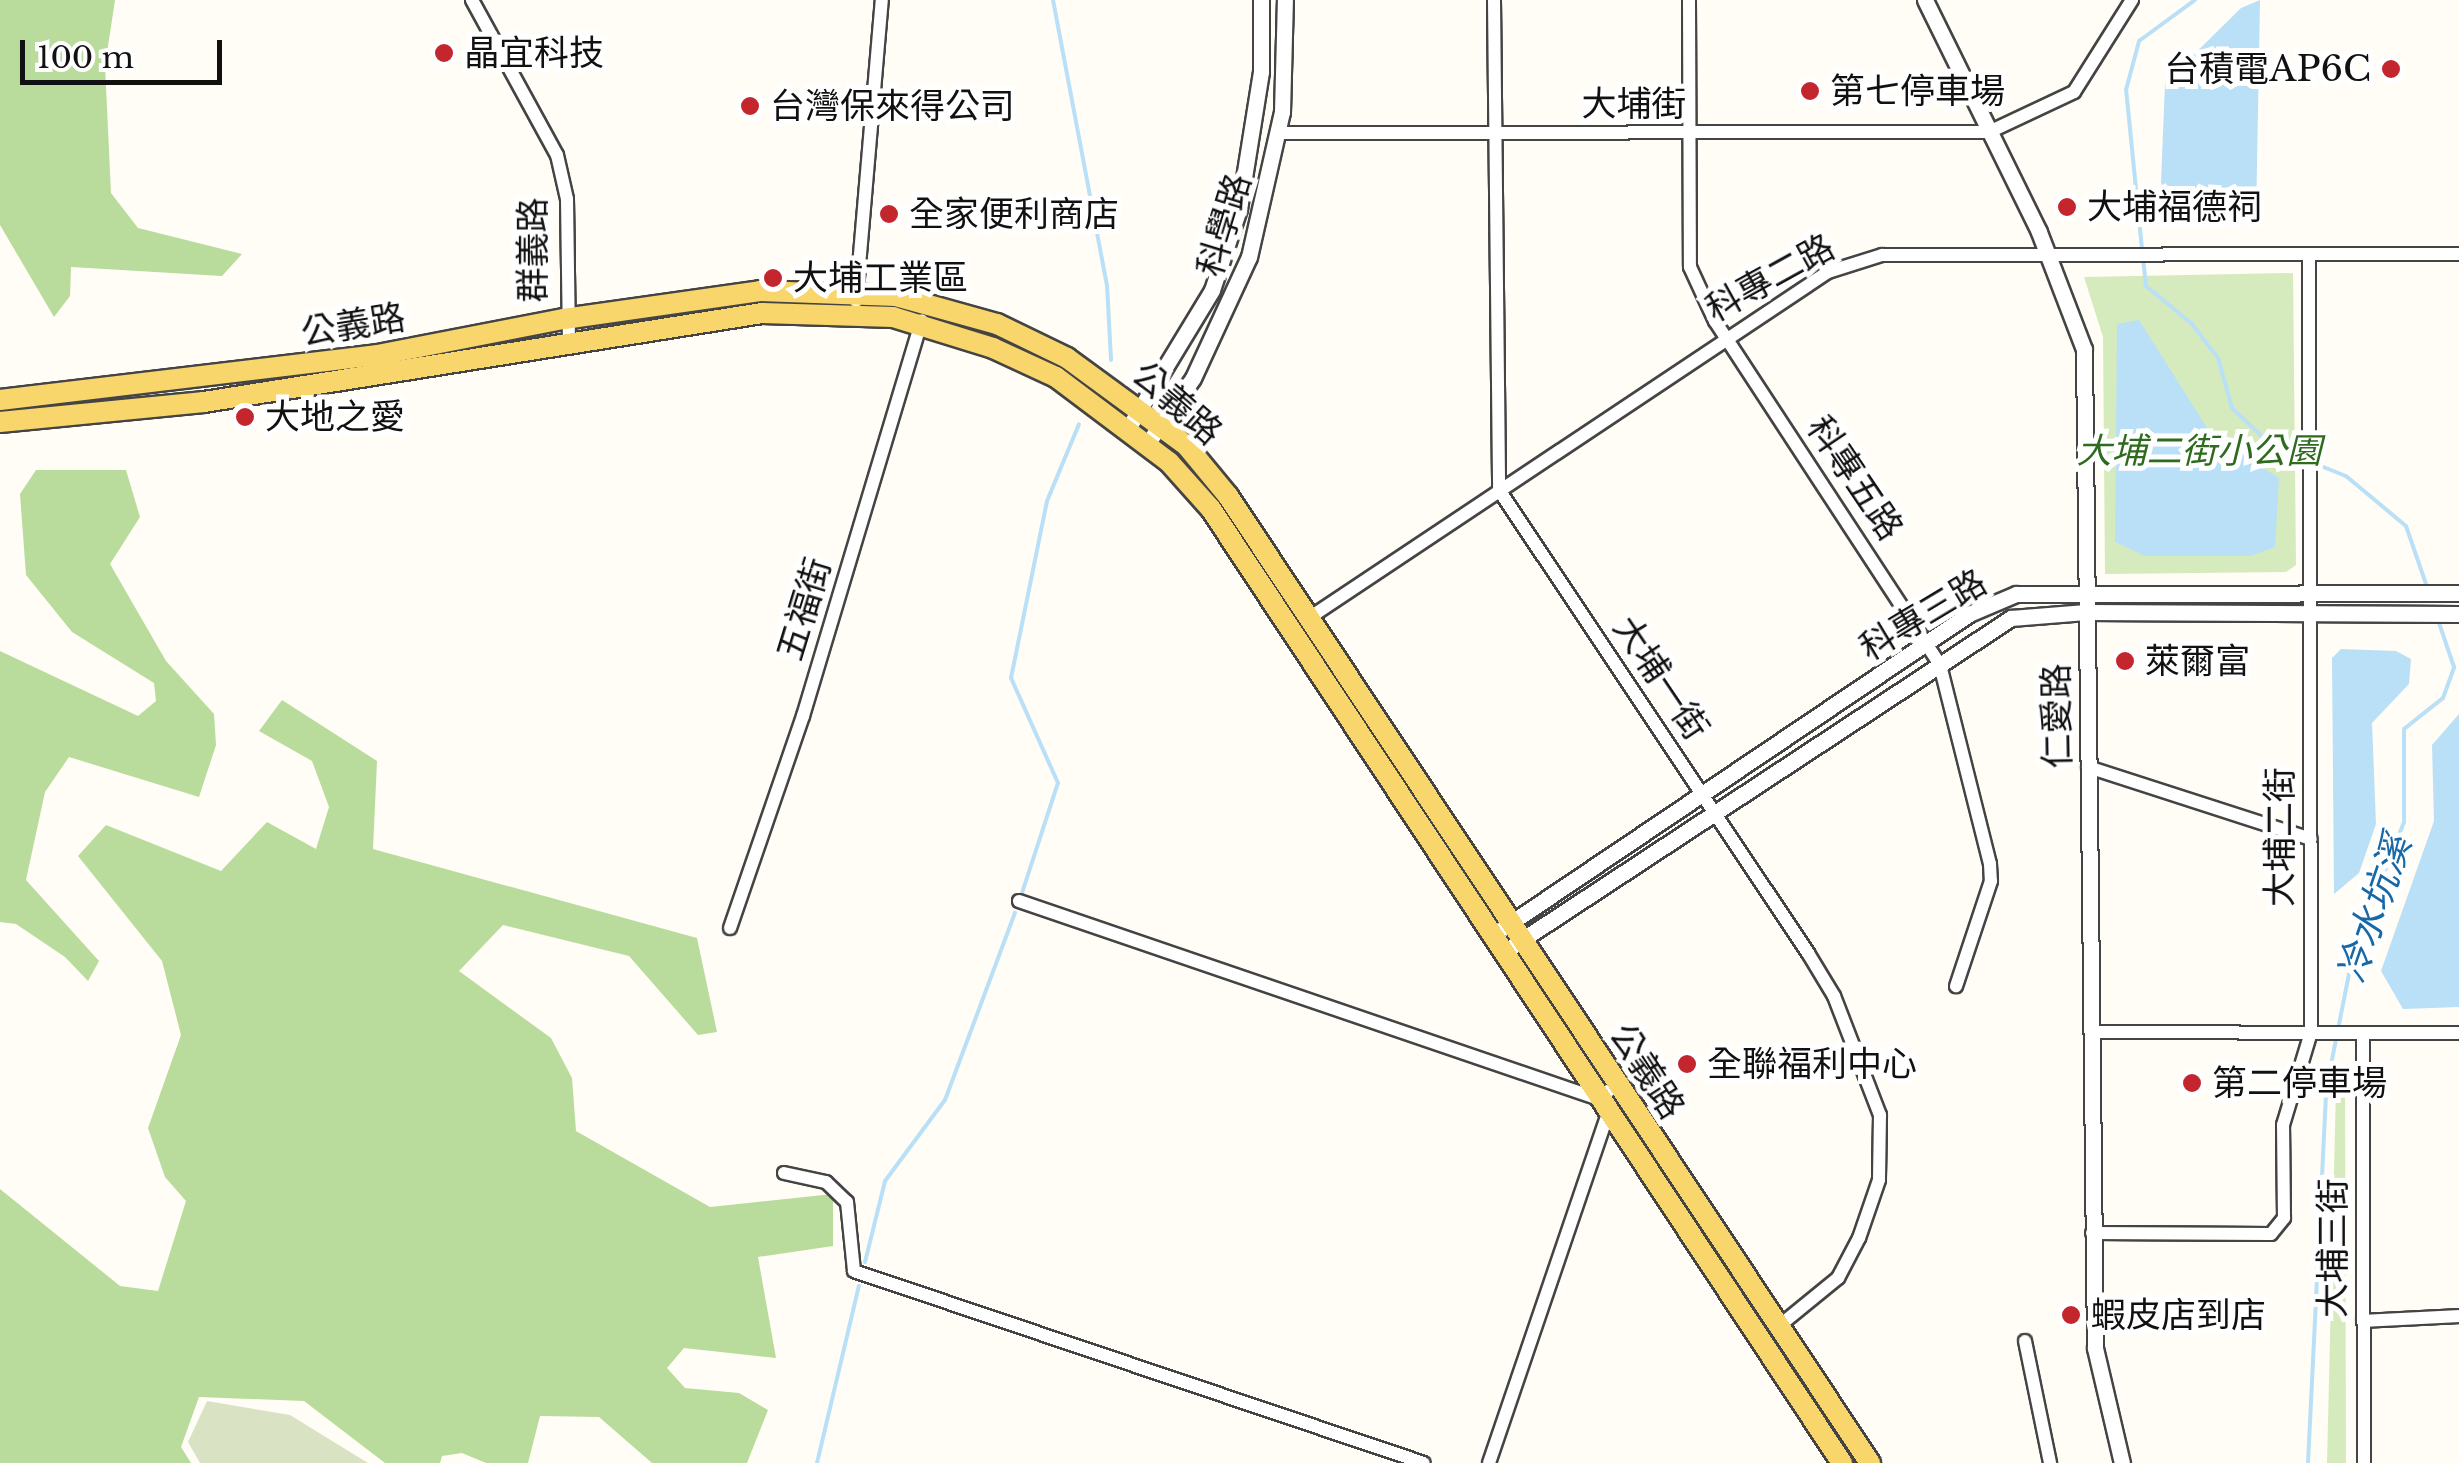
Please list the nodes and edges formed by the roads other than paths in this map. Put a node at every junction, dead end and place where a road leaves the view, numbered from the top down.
1 (472, 0) edge
2 (882, 0) edge
3 (1261, 0) edge
4 (1284, 0) edge
5 (1494, 0) edge
6 (1689, 0) edge
7 (1925, 0) edge
8 (2132, 0) edge
9 (1989, 132) junction
10 (1279, 133) junction
11 (1494, 133) junction
12 (1689, 134) junction
13 (2310, 254) junction
14 (2459, 254) edge
15 (2049, 257) junction
16 (857, 292) junction
17 (927, 304) junction
18 (854, 314) junction
19 (564, 319) junction
20 (921, 326) junction
21 (1724, 336) junction
22 (568, 343) junction
23 (0, 400) edge
24 (1140, 412) junction
25 (0, 422) edge
26 (1162, 428) junction
27 (1127, 430) junction
28 (1147, 444) junction
29 (1499, 490) junction
30 (2084, 591) junction
31 (2459, 593) edge
32 (2310, 594) junction
33 (2086, 612) junction
34 (2454, 614) edge
35 (2310, 615) junction
36 (1312, 616) junction
37 (1928, 642) junction
38 (1940, 665) junction
39 (2088, 767) junction
40 (1705, 795) junction
41 (1716, 811) junction
42 (1416, 820) junction
43 (1455, 832) junction
44 (2310, 838) junction
45 (1019, 902) dead end
46 (730, 928) dead end
47 (1509, 936) junction
48 (1956, 986) dead end
49 (2094, 1032) junction
50 (2357, 1032) junction
51 (2316, 1033) junction
52 (2459, 1033) edge
53 (1617, 1086) junction
54 (1602, 1106) junction
55 (784, 1173) dead end
56 (2092, 1234) junction
57 (2459, 1316) edge
58 (2363, 1321) junction
59 (1778, 1327) junction
60 (2025, 1341) dead end
61 (1424, 1463) edge
62 (1489, 1463) edge
63 (1842, 1463) edge
64 (1870, 1463) edge
65 (2050, 1463) edge
66 (2122, 1463) edge
67 (2364, 1463) edge

1 - 19 street, 群義路
2 - 16 street
3 - 24 street, 科學路
4 - 10 street, 科學路
5 - 11 street
6 - 12 street, 科專五路
7 - 9 street, 仁愛路
8 - 9 street
9 - 12 street, 大埔街
9 - 15 street, 仁愛路
10 - 11 street, 大埔街
10 - 26 street, 科學路
11 - 12 street, 大埔街
11 - 29 street
12 - 21 street, 科專五路
13 - 14 street, 科專二路
13 - 15 street, 科專二路
13 - 32 street, 大埔二街
15 - 21 street, 科專二路
15 - 30 street, 仁愛路
16 - 17 main road, 公義路
16 - 18 street
16 - 19 main road, 公義路
17 - 20 street, 五福街
17 - 24 main road, 公義路
18 - 20 main road, 公義路
18 - 22 main road, 公義路
19 - 22 street, 群義路
19 - 23 main road, 公義路
20 - 27 main road, 公義路
20 - 46 street, 五福街
21 - 29 street, 科專二路
21 - 37 street, 科專五路
22 - 25 main road, 公義路
24 - 26 main road, 公義路
24 - 27 street, 科學路
26 - 28 street, 科學路
26 - 36 main road, 公義路
27 - 28 main road, 公義路
28 - 42 main road, 公義路
29 - 36 street, 科專二路
29 - 40 street, 大埔一街
30 - 32 street, 科專三路
30 - 33 street, 仁愛路
30 - 37 street, 科專三路
31 - 32 street, 科專三路
32 - 35 street, 大埔二街
33 - 35 street, 科專三路
33 - 38 street, 科專三路
33 - 39 street, 仁愛路
34 - 35 street, 科專三路
35 - 44 street, 大埔二街
36 - 43 main road, 公義路
37 - 38 street, 科專五路
37 - 40 street, 科專三路
38 - 41 street, 科專三路
38 - 48 street, 科專五路
39 - 44 street
39 - 49 street, 仁愛路
40 - 41 street, 大埔一街
40 - 47 street, 科專三路
41 - 47 street, 科專三路
41 - 59 street, 大埔一街
42 - 43 street
42 - 47 main road, 公義路
43 - 47 main road, 公義路
44 - 51 street, 大埔二街
45 - 54 street
47 - 53 main road, 公義路
47 - 54 main road, 公義路
49 - 51 street
49 - 56 street, 仁愛路
50 - 51 street
50 - 52 street
50 - 58 street, 大埔三街
51 - 56 street, 大埔二街
53 - 54 street
53 - 54 street
53 - 59 main road, 公義路
54 - 62 street
54 - 63 main road, 公義路
55 - 61 street
56 - 66 street, 仁愛路
57 - 58 street
58 - 67 street, 大埔三街
59 - 64 main road, 公義路
60 - 65 street

